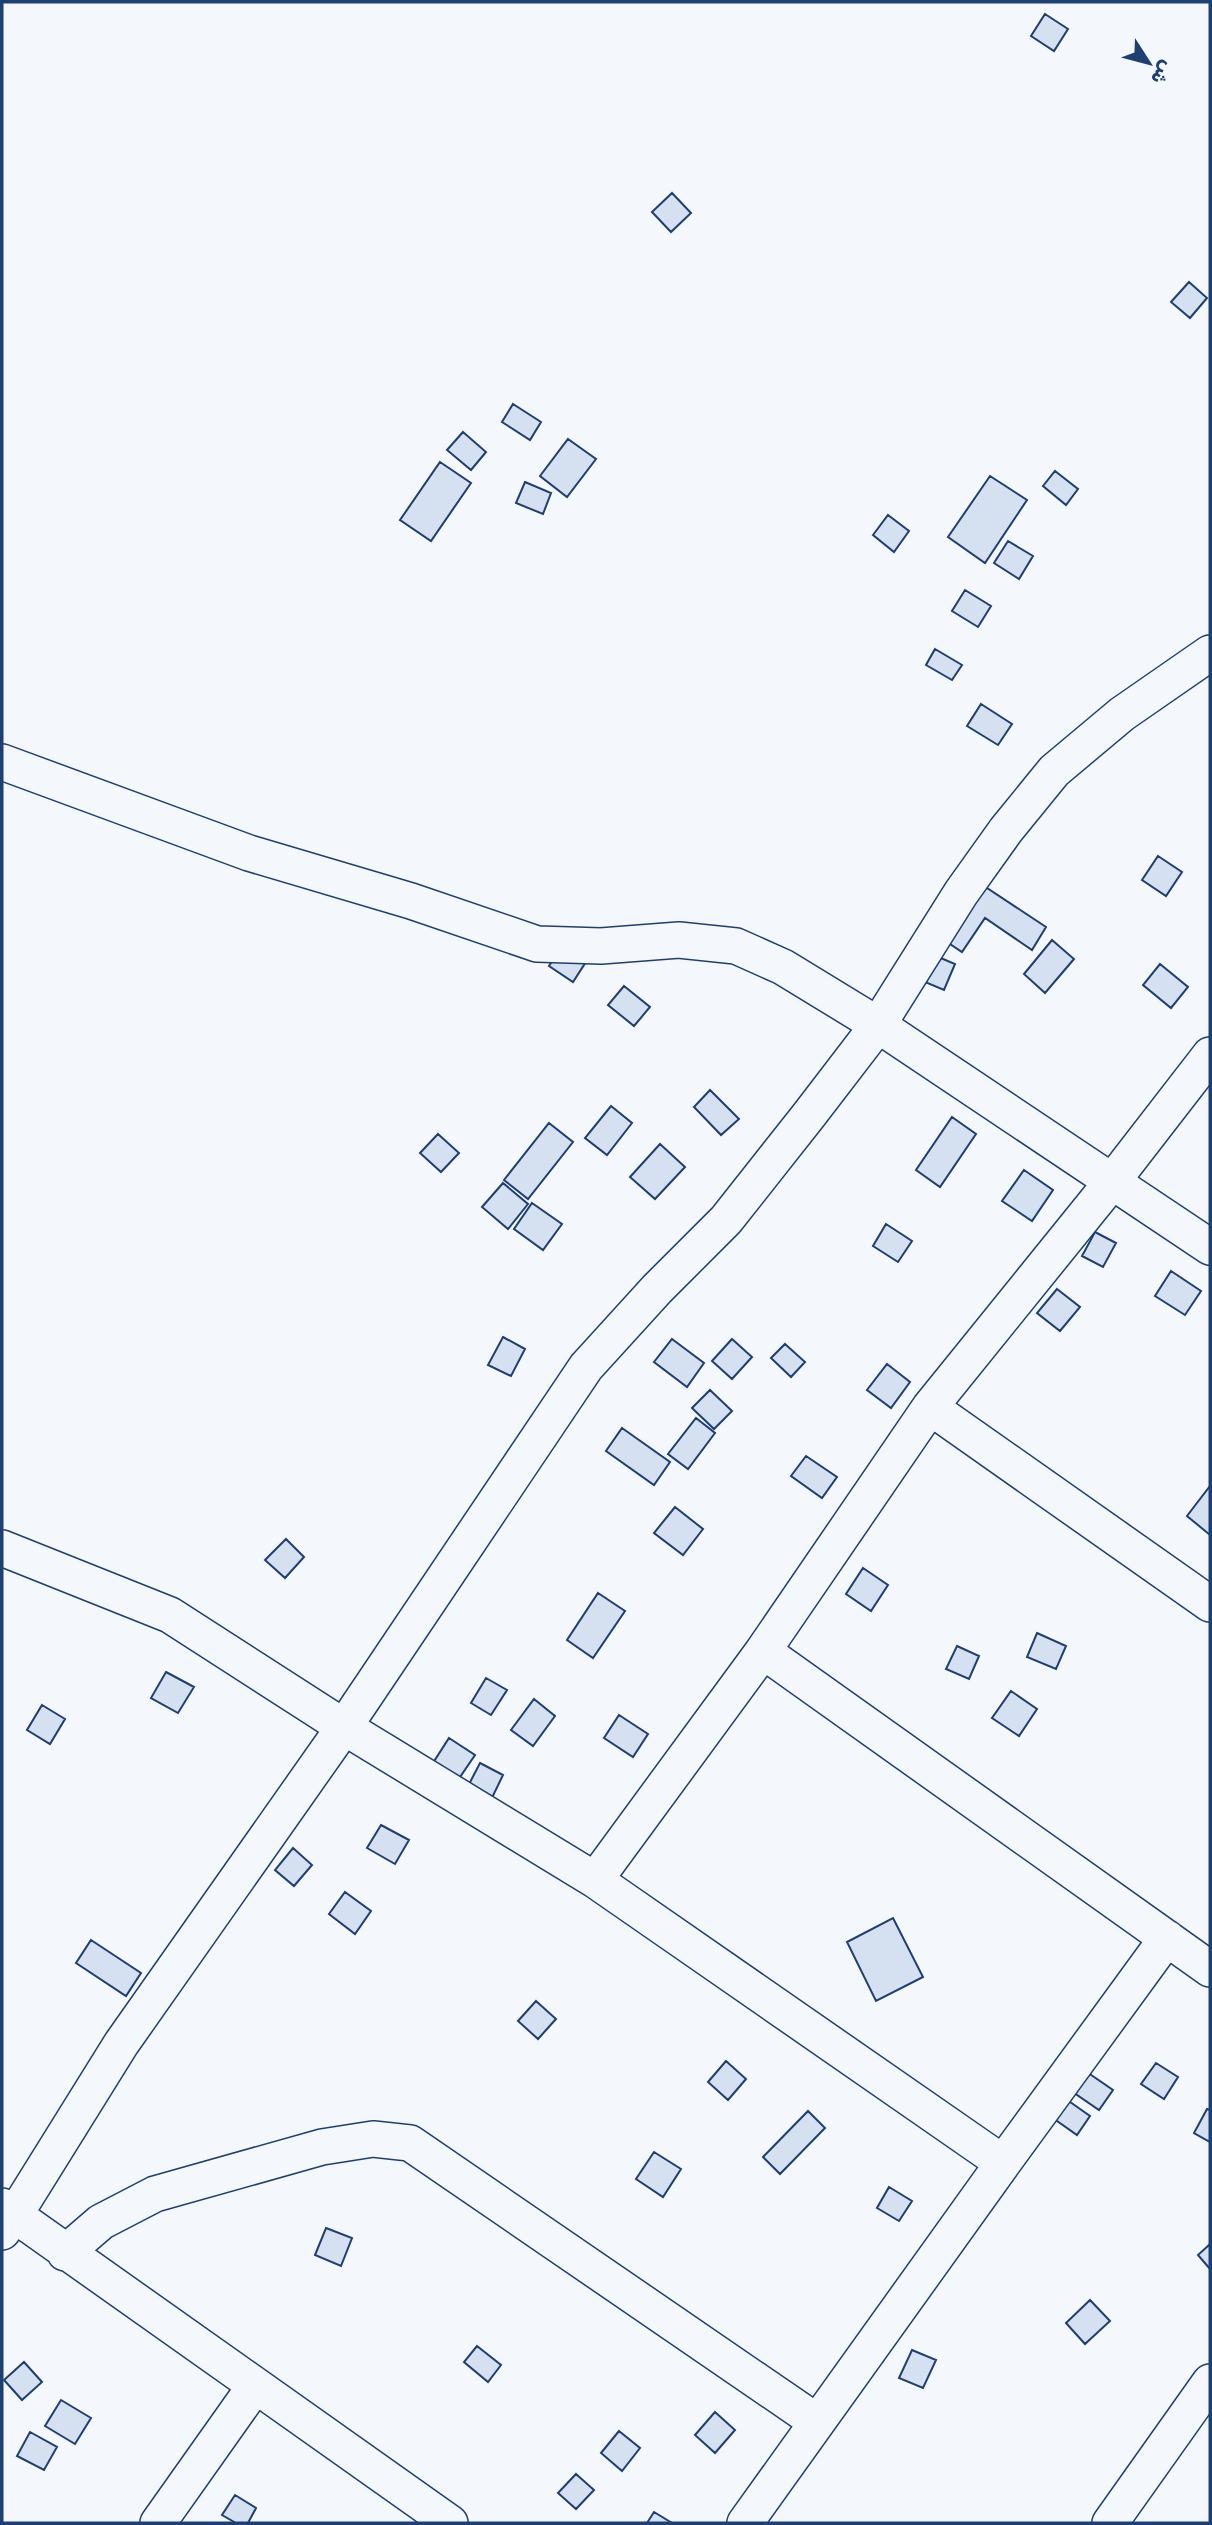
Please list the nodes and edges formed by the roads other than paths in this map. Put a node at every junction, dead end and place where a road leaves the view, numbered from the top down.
1 (1210, 653) edge
2 (2, 762) edge
3 (878, 1025) junction
4 (1210, 1055) edge
5 (1111, 1183) junction
6 (1210, 1247) edge
7 (930, 1408) junction
8 (2, 1548) edge
9 (1210, 1604) edge
10 (763, 1651) junction
11 (344, 1727) junction
12 (596, 1880) junction
13 (1167, 1938) junction
14 (1210, 1969) edge
15 (1003, 2163) junction
16 (6, 2218) edge
17 (65, 2253) junction
18 (1210, 2382) edge
19 (255, 2386) junction
20 (817, 2422) junction
21 (158, 2523) edge
22 (450, 2523) edge
23 (745, 2523) edge
24 (1110, 2523) edge

1 - 3 street
2 - 3 street
3 - 5 street
3 - 11 street
4 - 5 street
5 - 6 street
5 - 7 street
7 - 9 street
7 - 10 street
8 - 11 street
10 - 12 street
10 - 13 street
11 - 12 street
11 - 16 street
12 - 15 street
13 - 14 street
13 - 15 street
15 - 20 street
16 - 17 street
17 - 19 street
17 - 20 street
18 - 24 street
19 - 21 street
19 - 22 street
20 - 23 street

